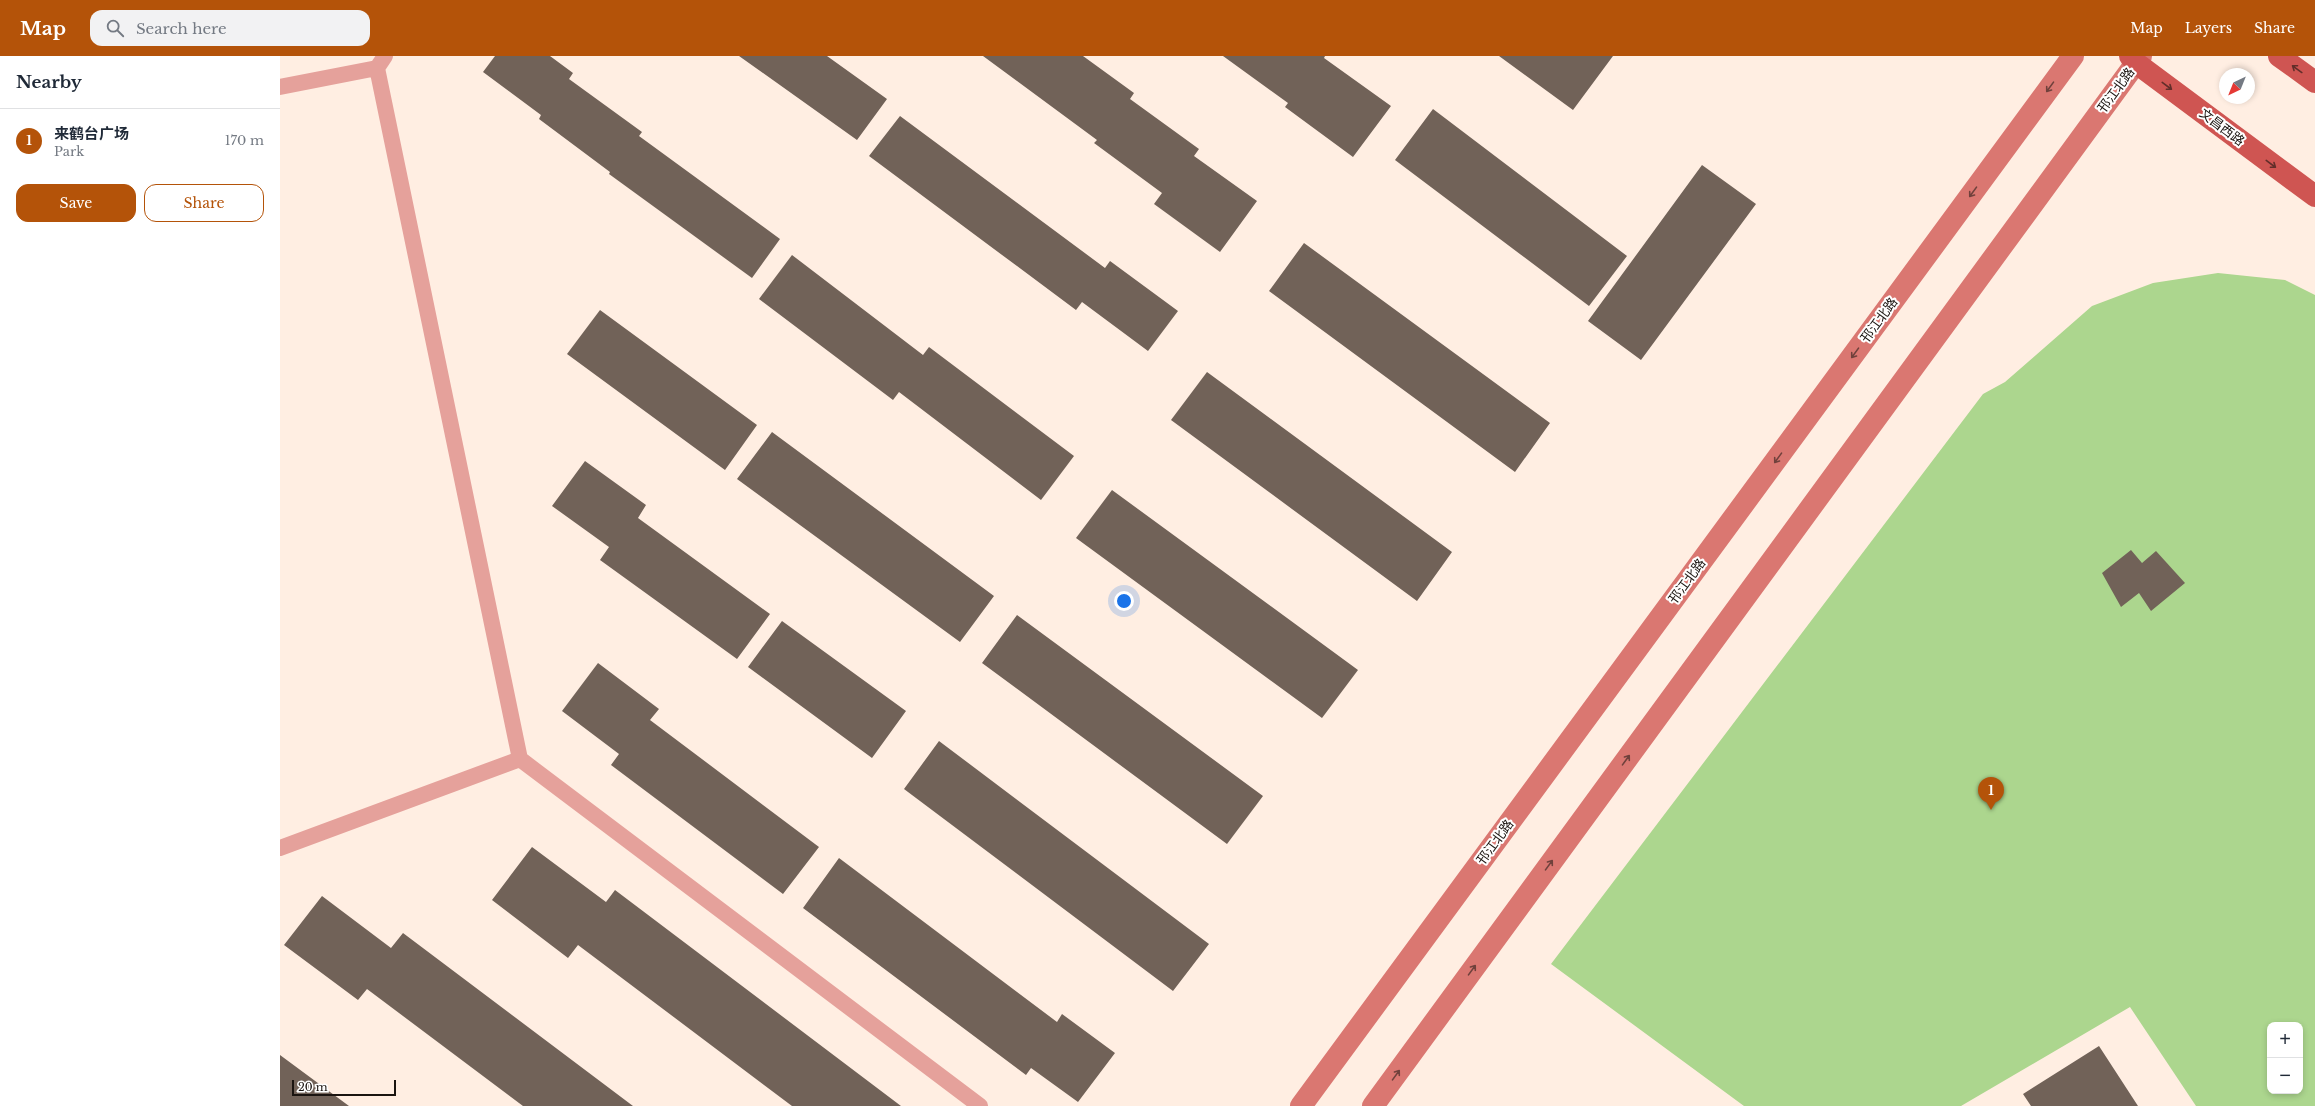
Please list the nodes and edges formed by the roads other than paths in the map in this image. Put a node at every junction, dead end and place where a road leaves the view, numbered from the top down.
1 (2073, 56) edge
2 (2280, 56) edge
3 (2136, 58) edge
4 (381, 62) edge
5 (2315, 82) edge
6 (280, 87) edge
7 (2315, 196) edge
8 (520, 759) junction
9 (280, 848) edge
10 (980, 1106) edge
11 (1301, 1106) edge
12 (1373, 1106) edge

1 -> 11 main road, 邗江北路
5 -> 2 main road
3 -> 7 main road, 文昌西路
12 -> 3 main road, 邗江北路
4 - 6 lane
4 - 8 lane
8 - 9 lane
8 - 10 lane

